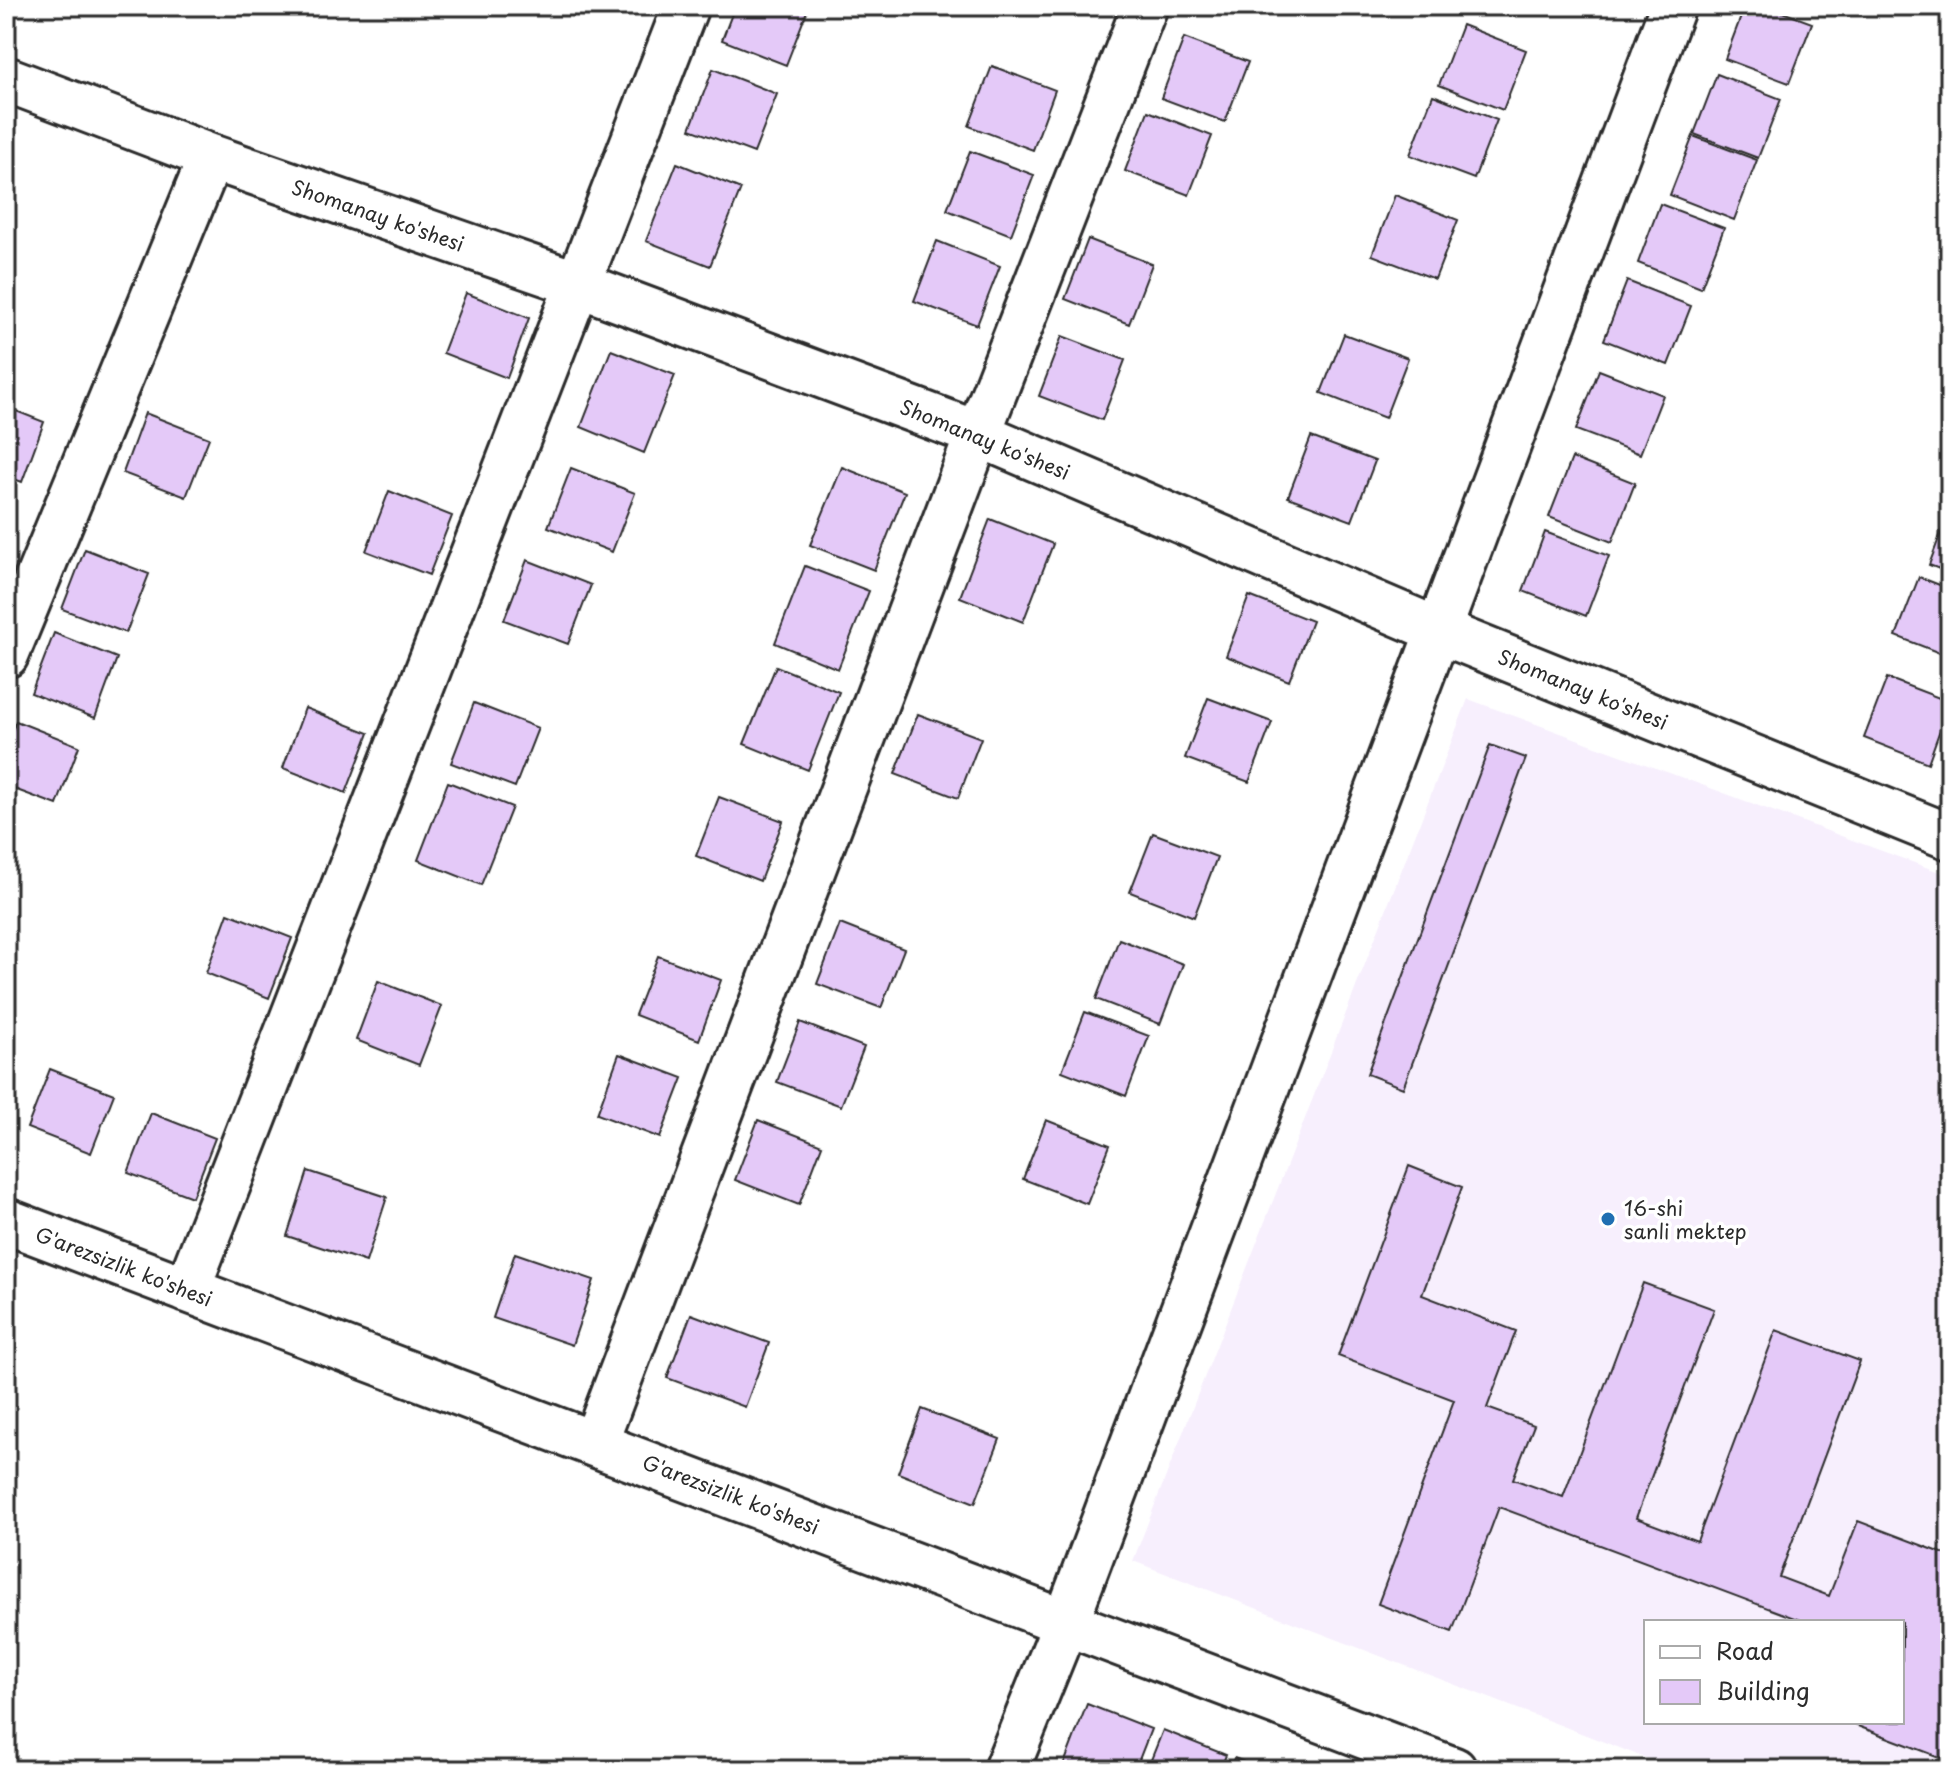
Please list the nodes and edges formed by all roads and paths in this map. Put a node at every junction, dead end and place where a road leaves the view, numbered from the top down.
1 (686, 6) edge
2 (1145, 6) edge
3 (1673, 6) edge
4 (6, 79) edge
5 (211, 157) junction
6 (578, 284) junction
7 (978, 434) junction
8 (1437, 630) junction
9 (6, 655) edge
10 (1950, 837) edge
11 (6, 1221) edge
12 (187, 1290) junction
13 (595, 1443) junction
14 (1066, 1622) junction
15 (1006, 1770) edge
16 (1454, 1770) edge

1 - 6 street
2 - 7 street
3 - 8 street
4 - 5 street, Shomanay ko'shesi
5 - 6 street, Shomanay ko'shesi
5 - 9 street
6 - 7 street, Shomanay ko'shesi
6 - 12 street
7 - 8 street, Shomanay ko'shesi
7 - 13 street
8 - 10 street, Shomanay ko'shesi
8 - 14 street
11 - 12 street, G'arezsizlik ko'shesi
12 - 13 street, G'arezsizlik ko'shesi
13 - 14 street, G'arezsizlik ko'shesi
14 - 15 street
14 - 16 street, G'arezsizlik ko'shesi

